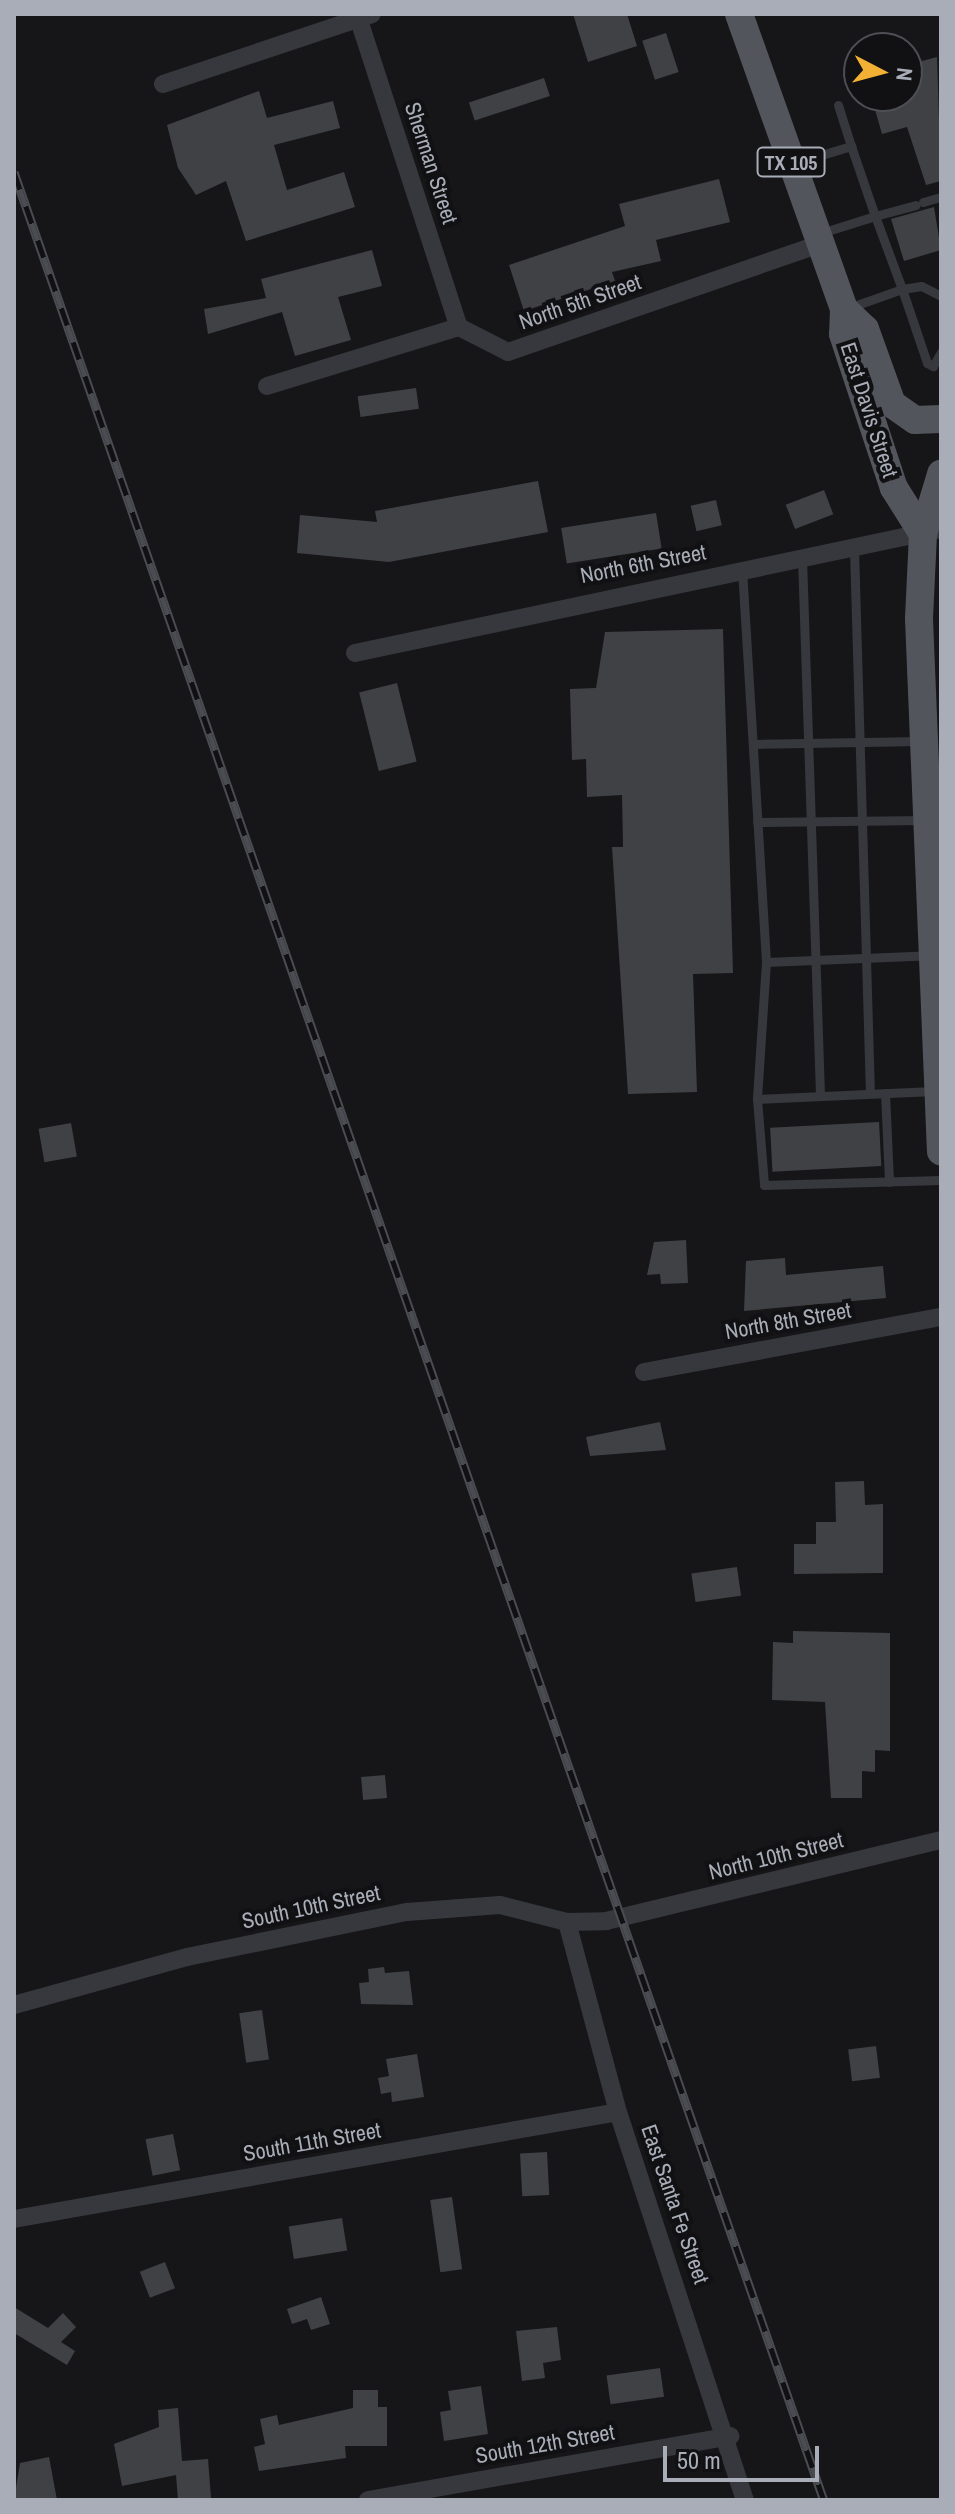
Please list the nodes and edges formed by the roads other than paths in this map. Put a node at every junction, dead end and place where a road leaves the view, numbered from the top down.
1 (739, 14) edge
2 (362, 16) edge
3 (163, 84) dead end
4 (838, 105) dead end
5 (851, 146) junction
6 (792, 164) junction
7 (941, 197) edge
8 (875, 216) junction
9 (819, 239) junction
10 (902, 289) junction
11 (941, 296) edge
12 (844, 309) junction
13 (459, 327) junction
14 (941, 352) edge
15 (267, 386) dead end
16 (941, 419) edge
17 (941, 474) edge
18 (932, 531) edge
19 (854, 549) junction
20 (802, 558) junction
21 (742, 569) junction
22 (355, 653) dead end
23 (924, 741) junction
24 (860, 742) junction
25 (808, 743) junction
26 (753, 744) junction
27 (928, 820) junction
28 (862, 821) junction
29 (757, 822) junction
30 (811, 822) junction
31 (933, 955) junction
32 (866, 958) junction
33 (816, 959) junction
34 (766, 962) junction
35 (938, 998) edge
36 (939, 1091) junction
37 (870, 1093) junction
38 (885, 1093) junction
39 (820, 1094) junction
40 (757, 1099) junction
41 (941, 1137) edge
42 (941, 1152) edge
43 (941, 1180) edge
44 (889, 1182) junction
45 (941, 1317) edge
46 (644, 1372) dead end
47 (941, 1840) edge
48 (623, 1919) joint
49 (567, 1922) junction
50 (14, 2005) edge
51 (618, 2112) junction
52 (14, 2219) edge
53 (730, 2436) junction
54 (368, 2500) edge
55 (745, 2500) edge

1 - 6 main road, East Davis Street / TX 105
2 - 3 street
2 - 13 street, Sherman Street
4 - 5 lane
5 - 6 lane
5 - 8 lane
6 - 9 main road, East Davis Street / TX 105
7 - 8 lane
8 - 9 lane
8 - 10 lane
9 - 12 main road, East Davis Street / TX 105
9 - 13 street, North 5th Street
10 - 11 lane
10 - 12 lane
10 - 14 lane
12 - 16 main road
12 - 18 main road, East Davis Street / TX 105
13 - 15 street
17 - 18 main road
18 - 19 street, North 6th Street
18 - 23 main road
19 - 20 street, North 6th Street
19 - 24 lane
20 - 21 street, North 6th Street
20 - 25 lane
21 - 22 street, North 6th Street
21 - 26 lane
23 - 24 lane
23 - 27 main road
24 - 25 lane
24 - 28 lane
25 - 26 lane
25 - 30 lane
26 - 29 lane
27 - 28 lane
27 - 31 main road
28 - 30 lane
28 - 32 lane
29 - 30 lane
29 - 34 lane
30 - 33 lane
31 - 32 lane
31 - 35 main road
32 - 33 lane
32 - 37 lane
33 - 34 lane
33 - 39 lane
34 - 40 lane
35 - 36 main road
36 - 38 lane
36 - 41 main road
37 - 38 lane
37 - 39 lane
38 - 44 lane
39 - 40 lane
40 - 44 lane
41 - 42 main road
43 - 44 lane
45 - 46 street, North 8th Street
47 - 48 street, North 10th Street
48 - 49 street, South 10th Street
49 - 50 street, South 10th Street
49 - 51 street, East Santa Fe Street
51 - 52 street, South 11th Street
51 - 53 street, East Santa Fe Street
53 - 54 street, South 12th Street
53 - 55 street, East Santa Fe Street

